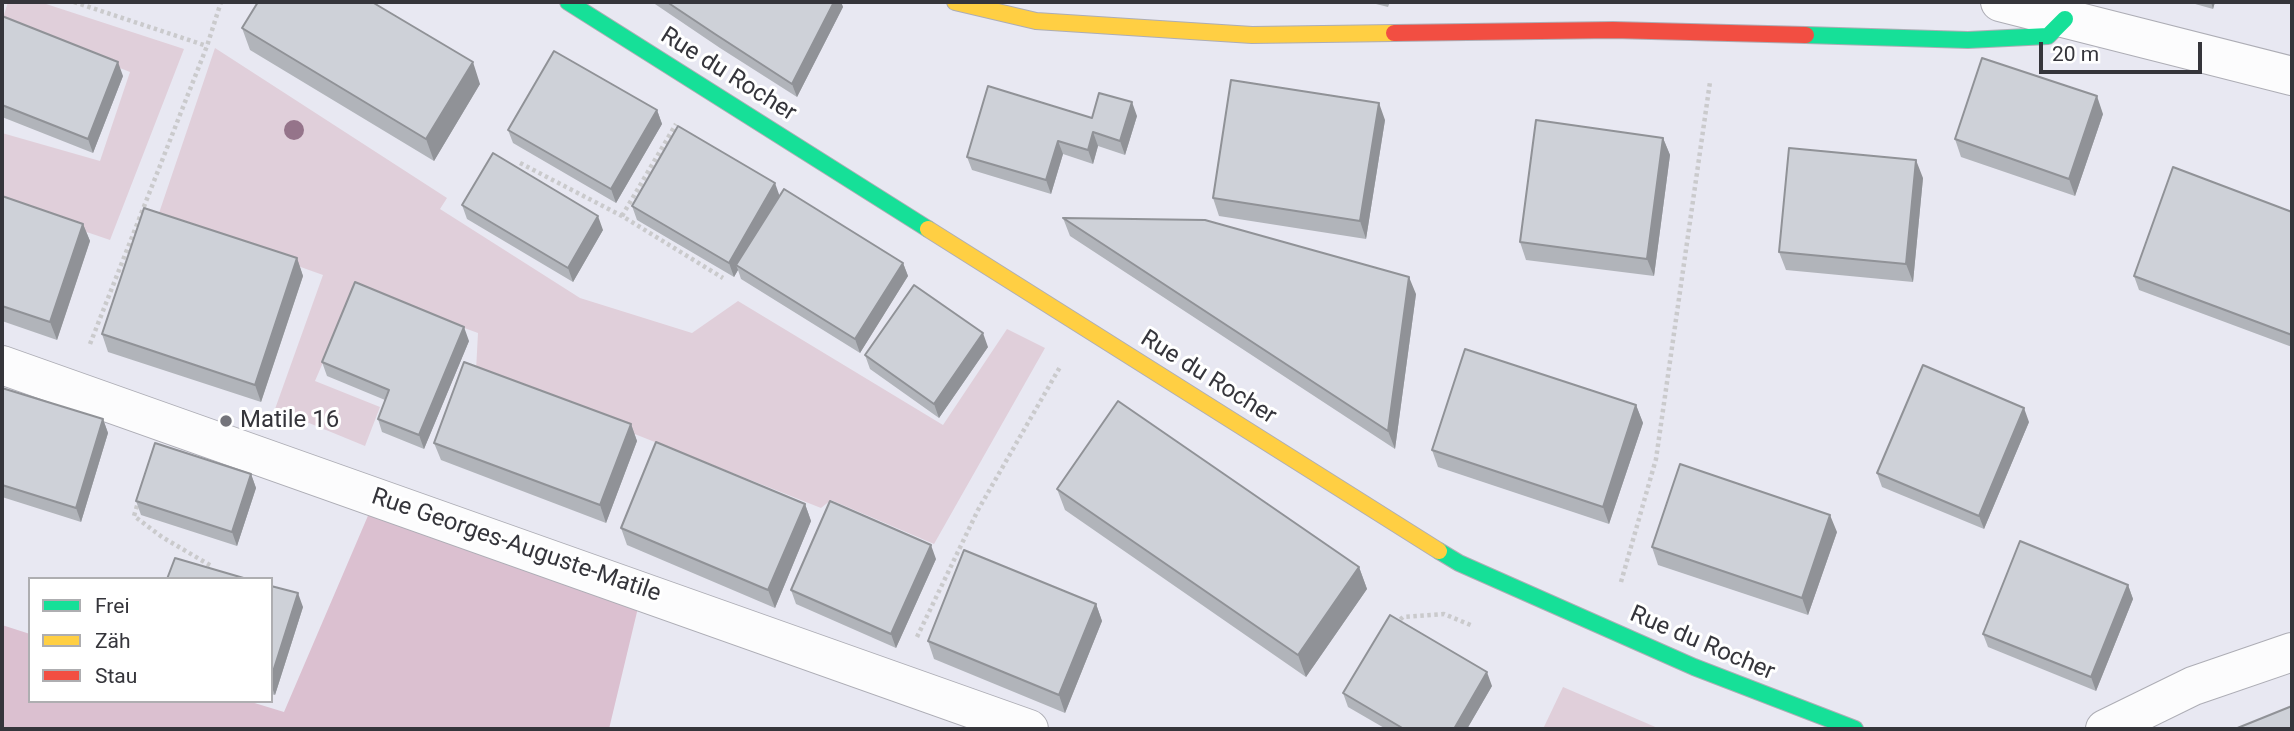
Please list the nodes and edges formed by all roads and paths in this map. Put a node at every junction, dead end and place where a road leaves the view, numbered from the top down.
1 (74, 2) edge
2 (221, 2) edge
3 (568, 2) edge
4 (955, 2) edge
5 (2000, 2) edge
6 (2065, 19) junction
7 (207, 46) junction
8 (2292, 76) edge
9 (1711, 78) dead end
10 (681, 115) dead end
11 (520, 163) edge
12 (622, 216) junction
13 (723, 278) edge
14 (87, 352) dead end
15 (1066, 357) dead end
16 (2, 365) edge
17 (141, 492) edge
18 (213, 567) edge
19 (1619, 587) dead end
20 (1479, 628) dead end
21 (1388, 630) edge
22 (917, 638) dead end
23 (2292, 652) edge
24 (1029, 729) edge
25 (1855, 729) edge
26 (2105, 729) edge

1 - 7 path
2 - 7 path
3 - 25 main road, Rue du Rocher
4 - 6 main road
5 - 6 street
6 - 8 street
7 - 14 path
9 - 19 path
10 - 12 path
11 - 12 path
12 - 13 path
15 - 22 path
16 - 24 street, Rue Georges-Auguste-Matile
17 - 18 path
20 - 21 path
23 - 26 street

